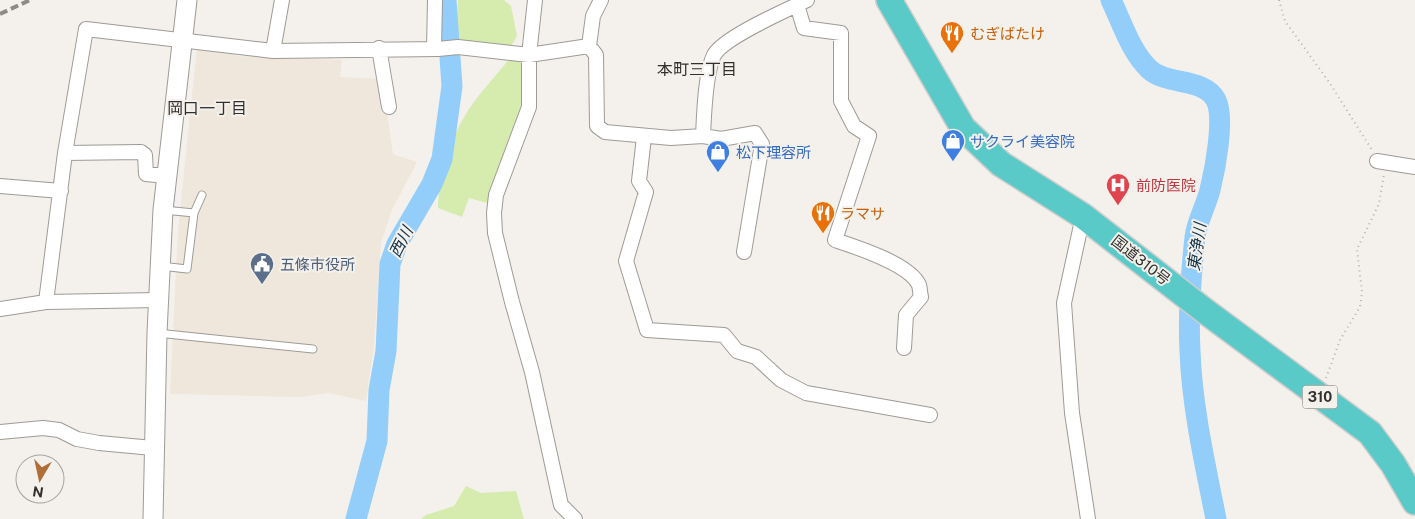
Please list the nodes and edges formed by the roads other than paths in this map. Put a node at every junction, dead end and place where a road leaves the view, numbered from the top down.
1 (187, 0) edge
2 (282, 0) edge
3 (435, 0) edge
4 (535, 0) edge
5 (601, 0) edge
6 (890, 0) edge
7 (802, 3) edge
8 (182, 39) junction
9 (589, 46) junction
10 (379, 48) junction
11 (436, 49) junction
12 (273, 50) junction
13 (529, 55) junction
14 (389, 107) dead end
15 (703, 136) junction
16 (644, 137) junction
17 (65, 153) junction
18 (1377, 161) road end
19 (1415, 167) edge
20 (166, 176) junction
21 (0, 186) edge
22 (61, 191) junction
23 (202, 195) dead end
24 (163, 210) junction
25 (194, 213) junction
26 (1084, 216) junction
27 (744, 252) dead end
28 (160, 266) junction
29 (158, 300) junction
30 (46, 302) junction
31 (0, 309) edge
32 (156, 333) junction
33 (904, 348) dead end
34 (313, 349) dead end
35 (930, 415) dead end
36 (0, 432) edge
37 (154, 448) junction
38 (1415, 502) edge
39 (153, 519) edge
40 (575, 519) edge
41 (1088, 519) edge

1 - 8 street
2 - 12 street
3 - 11 street
4 - 13 street
5 - 9 street
6 - 26 highway, 国道310号 / 310
7 - 15 street
7 - 33 street
8 - 12 street
8 - 17 street
8 - 20 street
9 - 13 street
9 - 16 street
10 - 11 street
10 - 12 street
10 - 14 street
11 - 13 street
13 - 40 street
15 - 16 street
15 - 27 street
16 - 35 street
17 - 20 street
17 - 22 street
18 - 19 street
20 - 24 street
21 - 22 street
22 - 30 street
23 - 25 lane
24 - 25 lane
24 - 28 street
25 - 28 lane
26 - 38 highway, 国道310号 / 310
26 - 41 street
28 - 29 street
29 - 30 street
29 - 32 street
30 - 31 street
32 - 34 lane
32 - 37 street
36 - 37 street
37 - 39 street

